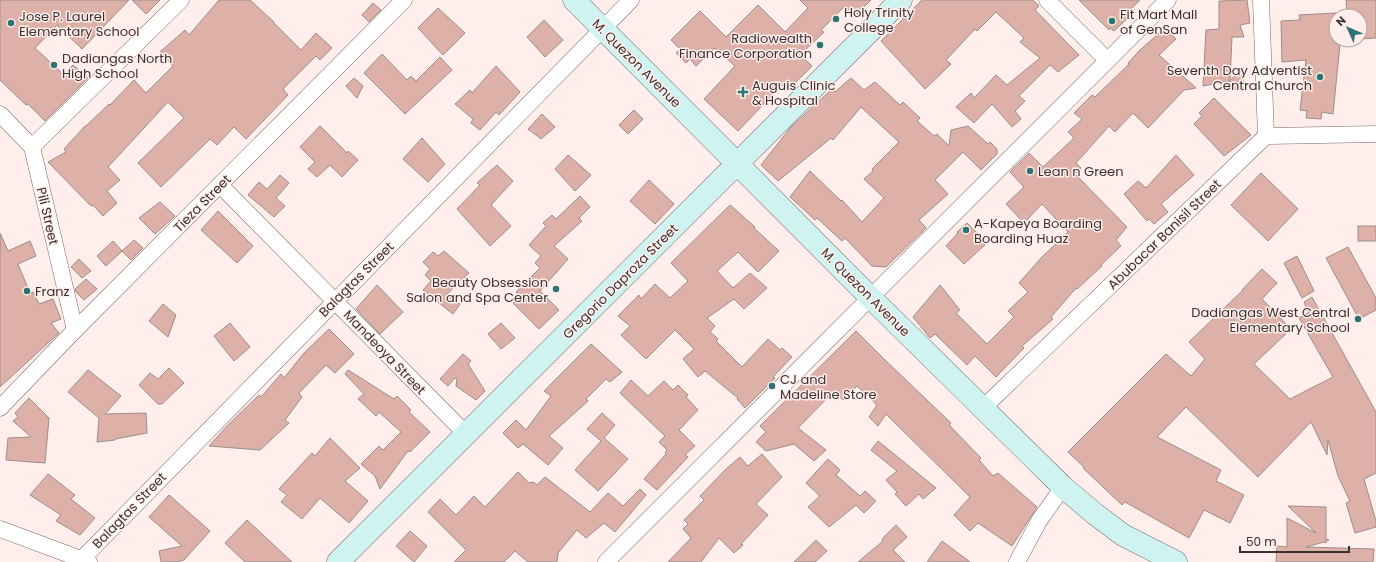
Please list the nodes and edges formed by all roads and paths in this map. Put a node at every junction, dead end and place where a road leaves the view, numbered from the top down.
1 (181, 0) edge
2 (404, 0) edge
3 (574, 0) edge
4 (631, 0) edge
5 (901, 0) edge
6 (1047, 0) edge
7 (1168, 0) edge
8 (1261, 0) edge
9 (603, 29) junction
10 (1106, 60) junction
11 (0, 114) edge
12 (1376, 134) edge
13 (1266, 136) junction
14 (32, 147) junction
15 (738, 163) junction
16 (220, 184) junction
17 (870, 297) junction
18 (335, 300) junction
19 (75, 330) junction
20 (0, 408) edge
21 (983, 408) junction
22 (466, 434) junction
23 (1063, 487) junction
24 (0, 529) edge
25 (1166, 560) edge
26 (85, 561) edge
27 (338, 562) edge
28 (606, 562) edge
29 (1017, 562) edge

1 - 14 street
2 - 16 street, Tieza Street
3 - 9 street, M. Quezon Avenue
4 - 9 street, Balagtas Street
5 - 15 street, Gregorio Daproza Street
6 - 10 street
7 - 10 street
8 - 13 street
9 - 15 street, M. Quezon Avenue
9 - 18 street, Balagtas Street
10 - 17 street
11 - 14 street
12 - 13 street
13 - 21 street, Abubacar Banisil Street
14 - 19 street, Pili Street
15 - 17 street, M. Quezon Avenue
15 - 22 street, Gregorio Daproza Street
16 - 18 street, Mandeoya Street
16 - 19 street, Tieza Street
17 - 21 street, M. Quezon Avenue
17 - 28 street
18 - 22 street, Mandeoya Street
18 - 26 street, Balagtas Street
19 - 20 street, Tieza Street
21 - 23 street, M. Quezon Avenue
22 - 27 street, Gregorio Daproza Street
23 - 25 street, M. Quezon Avenue
23 - 29 street
24 - 26 street

